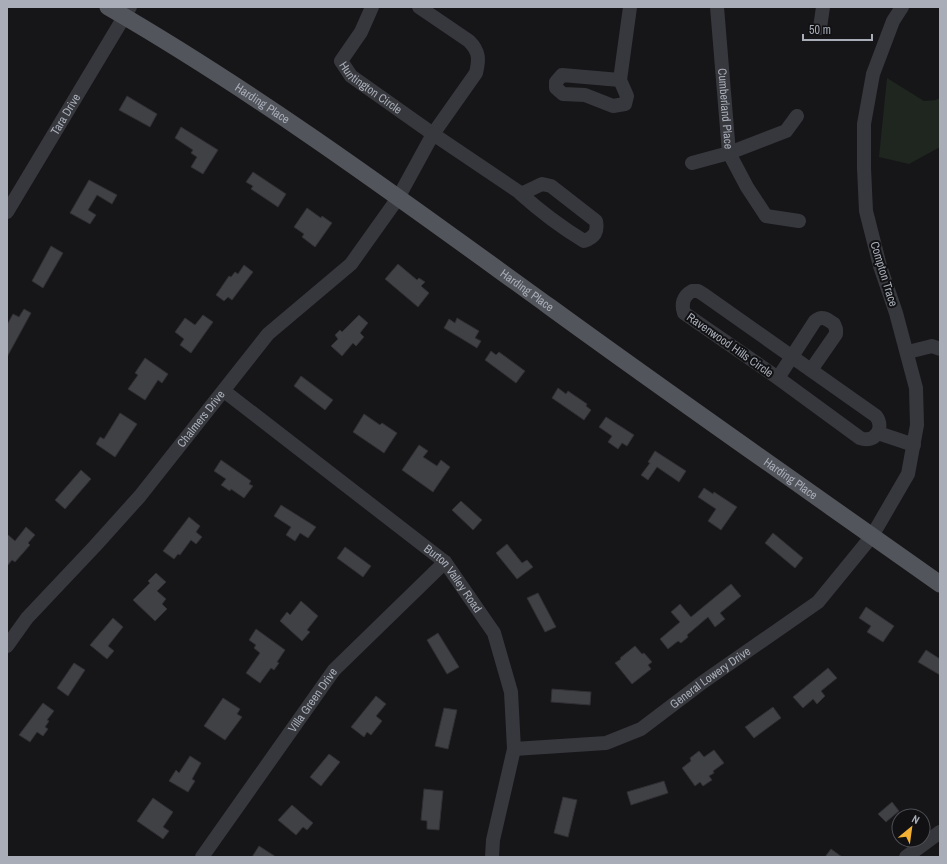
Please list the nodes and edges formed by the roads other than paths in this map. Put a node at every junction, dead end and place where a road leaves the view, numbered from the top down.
1 (108, 7) edge
2 (372, 7) edge
3 (419, 7) edge
4 (630, 7) edge
5 (717, 7) edge
6 (824, 7) edge
7 (902, 7) edge
8 (127, 12) edge
9 (820, 28) dead end
10 (620, 80) dead end
11 (797, 116) dead end
12 (433, 134) junction
13 (729, 152) junction
14 (692, 162) dead end
15 (521, 194) junction
16 (398, 198) junction
17 (7, 212) edge
18 (799, 221) dead end
19 (940, 349) edge
20 (908, 352) junction
21 (792, 356) junction
22 (811, 370) junction
23 (778, 378) junction
24 (224, 391) junction
25 (878, 433) junction
26 (914, 446) junction
27 (872, 536) junction
28 (445, 562) junction
29 (940, 584) edge
30 (7, 646) edge
31 (514, 749) junction
32 (940, 832) edge
33 (202, 857) edge
34 (492, 857) edge
35 (906, 857) edge

1 - 8 main road, Harding Place
2 - 12 street, Huntington Circle
3 - 12 street
4 - 10 street
5 - 13 street, Cumberland Place
6 - 9 street
7 - 20 street, Compton Trace
8 - 16 main road, Harding Place
8 - 17 street, Tara Drive
11 - 13 street
12 - 15 street, Huntington Circle
12 - 16 street
13 - 14 street
13 - 18 street, Cumberland Place
15 - 15 street, Huntington Circle
16 - 24 street, Chalmers Drive
16 - 27 main road, Harding Place
19 - 20 street
20 - 26 street, Compton Trace
21 - 22 street, Ravenwood Hills Circle
21 - 22 street
21 - 23 street
21 - 23 street, Ravenwood Hills Circle
22 - 25 street, Ravenwood Hills Circle
23 - 25 street, Ravenwood Hills Circle
24 - 28 street, Burton Valley Road
24 - 30 street, Chalmers Drive
25 - 26 street
26 - 27 street, Compton Trace
27 - 29 main road, Harding Place
27 - 31 street, General Lowery Drive
28 - 31 street, Burton Valley Road
28 - 33 street, Villa Green Drive
31 - 34 street, Burton Valley Road
32 - 35 street

